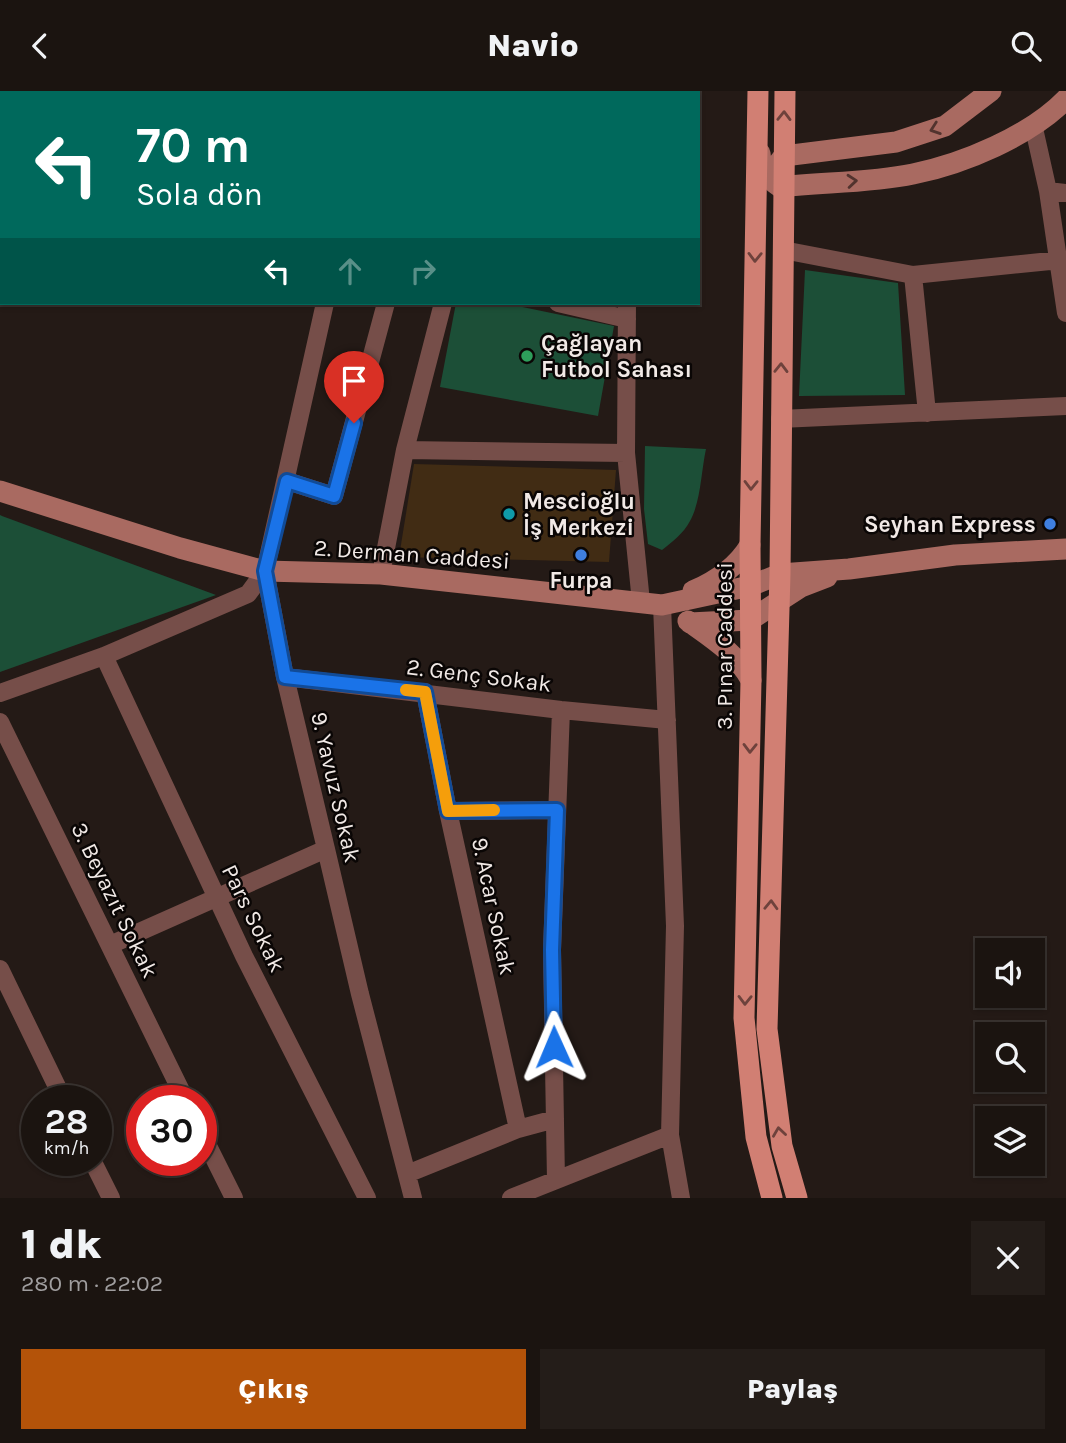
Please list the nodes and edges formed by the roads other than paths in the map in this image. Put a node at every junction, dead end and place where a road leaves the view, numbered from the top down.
1 (758, 91) edge
2 (785, 91) edge
3 (991, 91) edge
4 (1064, 103) edge
5 (1033, 124) junction
6 (784, 156) junction
7 (776, 183) junction
8 (1057, 192) edge
9 (756, 220) junction
10 (783, 250) junction
11 (1060, 260) junction
12 (913, 275) junction
13 (326, 305) edge
14 (385, 305) edge
15 (442, 305) edge
16 (575, 305) edge
17 (627, 311) edge
18 (1066, 313) edge
19 (1066, 406) edge
20 (927, 413) junction
21 (780, 419) junction
22 (405, 450) junction
23 (626, 453) junction
24 (287, 481) junction
25 (0, 491) edge
26 (750, 545) junction
27 (1066, 549) edge
28 (849, 569) junction
29 (265, 571) junction
30 (381, 574) junction
31 (780, 574) junction
32 (750, 586) junction
33 (779, 600) junction
34 (641, 602) junction
35 (662, 605) junction
36 (750, 620) junction
37 (690, 623) junction
38 (104, 656) junction
39 (285, 677) junction
40 (751, 680) junction
41 (425, 692) junction
42 (0, 693) edge
43 (561, 710) junction
44 (667, 720) junction
45 (0, 722) edge
46 (557, 810) junction
47 (448, 811) junction
48 (326, 849) junction
49 (217, 897) junction
50 (110, 945) junction
51 (0, 969) edge
52 (56, 1085) edge
53 (178, 1085) edge
54 (555, 1119) junction
55 (518, 1129) junction
56 (670, 1135) junction
57 (217, 1164) edge
58 (407, 1174) junction
59 (100, 1176) edge
60 (556, 1180) junction
61 (519, 1196) edge
62 (111, 1198) edge
63 (234, 1198) edge
64 (367, 1198) edge
65 (413, 1198) edge
66 (681, 1198) edge
67 (772, 1198) edge
68 (797, 1198) edge

1 - 7 main road
1 - 9 main road, 3. Pınar Caddesi
6 -> 2 main road
3 -> 6 main road
4 - 5 main road
7 -> 5 main road
5 - 8 street
6 - 7 main road
7 - 9 main road
7 - 10 main road
8 - 11 street
9 -> 26 main road, 3. Pınar Caddesi
10 - 12 street
21 -> 10 main road
11 - 12 street
11 - 18 street
12 - 20 street
13 - 24 street, 9. Yavuz Sokak
14 - 24 street
15 - 22 street
16 - 17 street
17 - 23 street
19 - 20 street
20 - 21 street
21 - 31 main road
22 - 23 street
22 - 30 street
23 - 34 street
24 - 29 street, 9. Yavuz Sokak
25 - 29 main road, 2. Derman Caddesi
26 - 32 main road, 3. Pınar Caddesi
26 - 35 main road
27 - 28 main road
28 - 31 main road
28 - 33 main road
29 - 30 main road, 2. Derman Caddesi
29 - 38 street
29 - 39 street, 9. Yavuz Sokak
30 - 34 main road, 2. Derman Caddesi
31 - 32 main road
31 - 33 main road
32 - 35 main road
32 - 36 main road, 3. Pınar Caddesi
33 - 36 main road
68 -> 33 main road
34 - 35 main road, 2. Derman Caddesi
35 - 37 main road
35 - 44 street
36 - 37 main road
36 - 40 main road, 3. Pınar Caddesi
37 - 40 main road
38 - 42 street
38 - 49 street, Pars Sokak
39 - 41 street, 2. Genç Sokak
39 - 48 street, 9. Yavuz Sokak
40 -> 67 main road, 3. Pınar Caddesi
41 - 43 street, 2. Genç Sokak
41 - 47 street, 9. Acar Sokak
43 - 44 street, 2. Genç Sokak
43 - 46 street
44 - 56 street
45 - 50 street, 3. Beyazıt Sokak
46 - 47 street
46 - 54 street
47 - 55 street, 9. Acar Sokak
48 - 49 street
48 - 58 street, 9. Yavuz Sokak
49 - 50 street
49 - 64 street, Pars Sokak
50 - 53 street, 3. Beyazıt Sokak
51 - 52 street
54 - 55 street
54 - 60 street
55 - 58 street
56 - 60 street
56 - 66 street
57 - 63 street
58 - 65 street, 9. Yavuz Sokak
59 - 62 street
60 - 61 street

